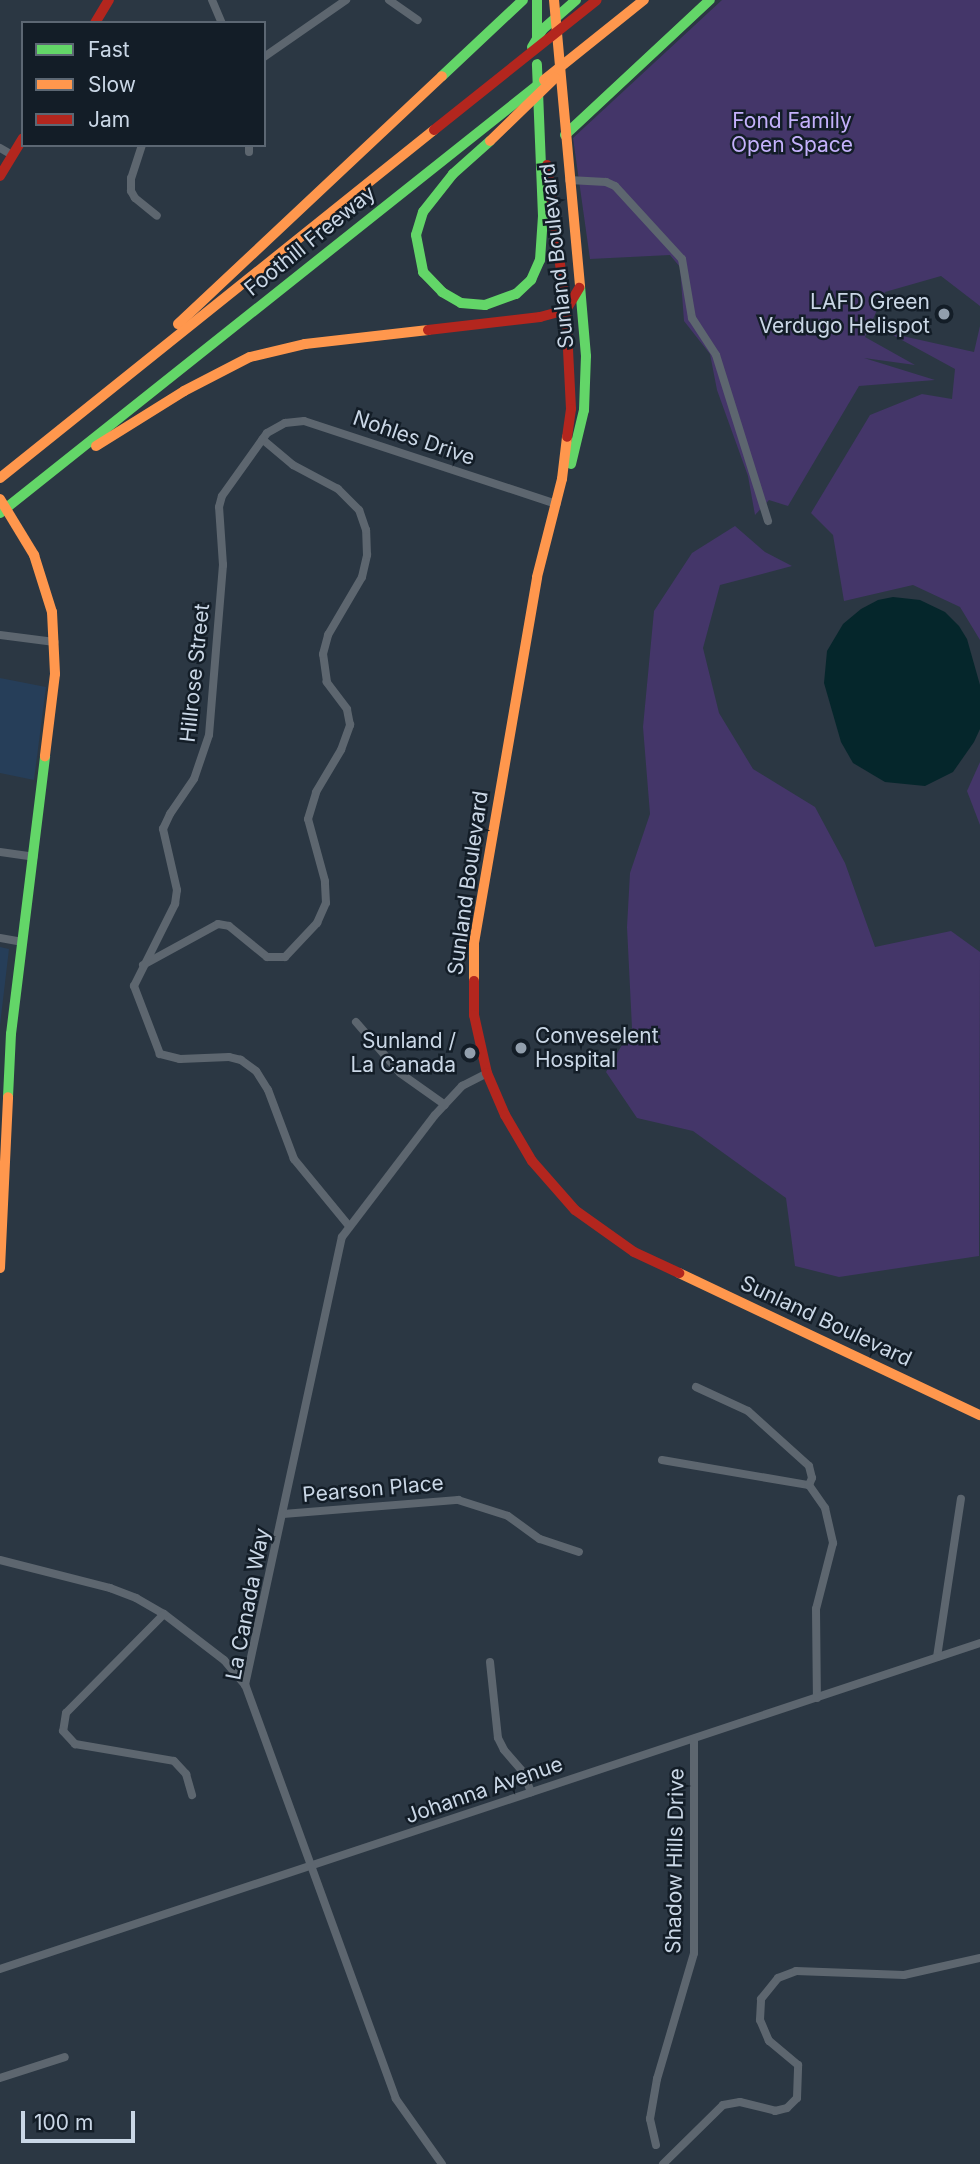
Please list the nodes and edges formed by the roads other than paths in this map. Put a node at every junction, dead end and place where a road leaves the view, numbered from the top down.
1 (109, 0) edge
2 (213, 0) edge
3 (346, 0) edge
4 (389, 0) edge
5 (523, 0) edge
6 (537, 0) edge
7 (554, 0) edge
8 (576, 0) edge
9 (597, 0) edge
10 (644, 0) edge
11 (710, 0) edge
12 (418, 20) dead end
13 (96, 21) edge
14 (221, 21) edge
15 (266, 56) edge
16 (526, 56) junction
17 (537, 64) junction
18 (565, 64) junction
19 (565, 135) junction
20 (21, 141) edge
21 (141, 147) edge
22 (0, 148) edge
23 (12, 155) junction
24 (0, 176) edge
25 (569, 180) junction
26 (157, 216) dead end
27 (579, 288) junction
28 (566, 310) junction
29 (79, 415) junction
30 (262, 439) junction
31 (0, 478) edge
32 (33, 487) junction
33 (0, 499) edge
34 (557, 504) junction
35 (0, 513) edge
36 (768, 521) dead end
37 (0, 635) edge
38 (55, 642) junction
39 (0, 852) edge
40 (34, 857) junction
41 (0, 938) edge
42 (23, 942) junction
43 (143, 965) junction
44 (356, 1021) dead end
45 (487, 1073) junction
46 (445, 1105) junction
47 (349, 1226) junction
48 (0, 1268) edge
49 (696, 1388) dead end
50 (980, 1415) edge
51 (662, 1460) dead end
52 (809, 1485) junction
53 (961, 1499) dead end
54 (283, 1514) junction
55 (579, 1552) dead end
56 (0, 1560) edge
57 (163, 1614) junction
58 (980, 1643) edge
59 (937, 1657) junction
60 (490, 1662) dead end
61 (245, 1685) junction
62 (817, 1698) junction
63 (694, 1739) junction
64 (531, 1792) junction
65 (192, 1795) dead end
66 (309, 1867) junction
67 (980, 1958) edge
68 (0, 1969) edge
69 (65, 2057) dead end
70 (0, 2078) edge
71 (656, 2145) dead end
72 (442, 2164) edge
73 (663, 2164) edge

1 - 13 main road
2 - 14 street
3 - 15 street
4 - 12 street
5 - 29 main road
6 - 17 main road, Sunland Boulevard
7 - 19 main road, Sunland Boulevard
8 - 16 main road
9 - 16 main road, Foothill Freeway
10 - 18 main road, Foothill Freeway
11 - 19 main road
16 - 29 main road, Foothill Freeway
17 - 18 main road
17 - 28 main road, Sunland Boulevard
18 - 32 main road, Foothill Freeway
19 - 25 main road, Sunland Boulevard
20 - 23 main road
21 - 26 street
22 - 23 street
23 - 24 main road
25 - 27 main road, Sunland Boulevard
25 - 36 street
27 - 28 main road
27 - 34 main road, Sunland Boulevard
28 - 32 main road
28 - 34 main road, Sunland Boulevard
29 - 31 main road, Foothill Freeway
30 - 34 street, Nohles Drive
30 - 43 street, Hillrose Street
30 - 43 street
32 - 35 main road, Foothill Freeway
33 - 38 main road
34 - 45 main road, Sunland Boulevard
37 - 38 street
38 - 40 main road
39 - 40 street
40 - 42 main road
41 - 42 street
42 - 48 main road
43 - 47 street, Hillrose Street
44 - 46 street
45 - 46 street, La Canada Way
45 - 50 main road, Sunland Boulevard
46 - 47 street, La Canada Way
47 - 54 street, La Canada Way
49 - 52 street
51 - 52 street
52 - 62 street
53 - 59 street
54 - 55 street, Pearson Place
54 - 61 street, La Canada Way
56 - 57 street
57 - 61 street
57 - 65 street
58 - 59 street, Johanna Avenue
59 - 62 street, Johanna Avenue
60 - 64 street
61 - 66 street, La Canada Way
62 - 63 street, Johanna Avenue
63 - 64 street, Johanna Avenue
63 - 71 street, Shadow Hills Drive
64 - 66 street, Johanna Avenue
66 - 68 street, Johanna Avenue
66 - 72 street, La Canada Way
67 - 73 street
69 - 70 street

